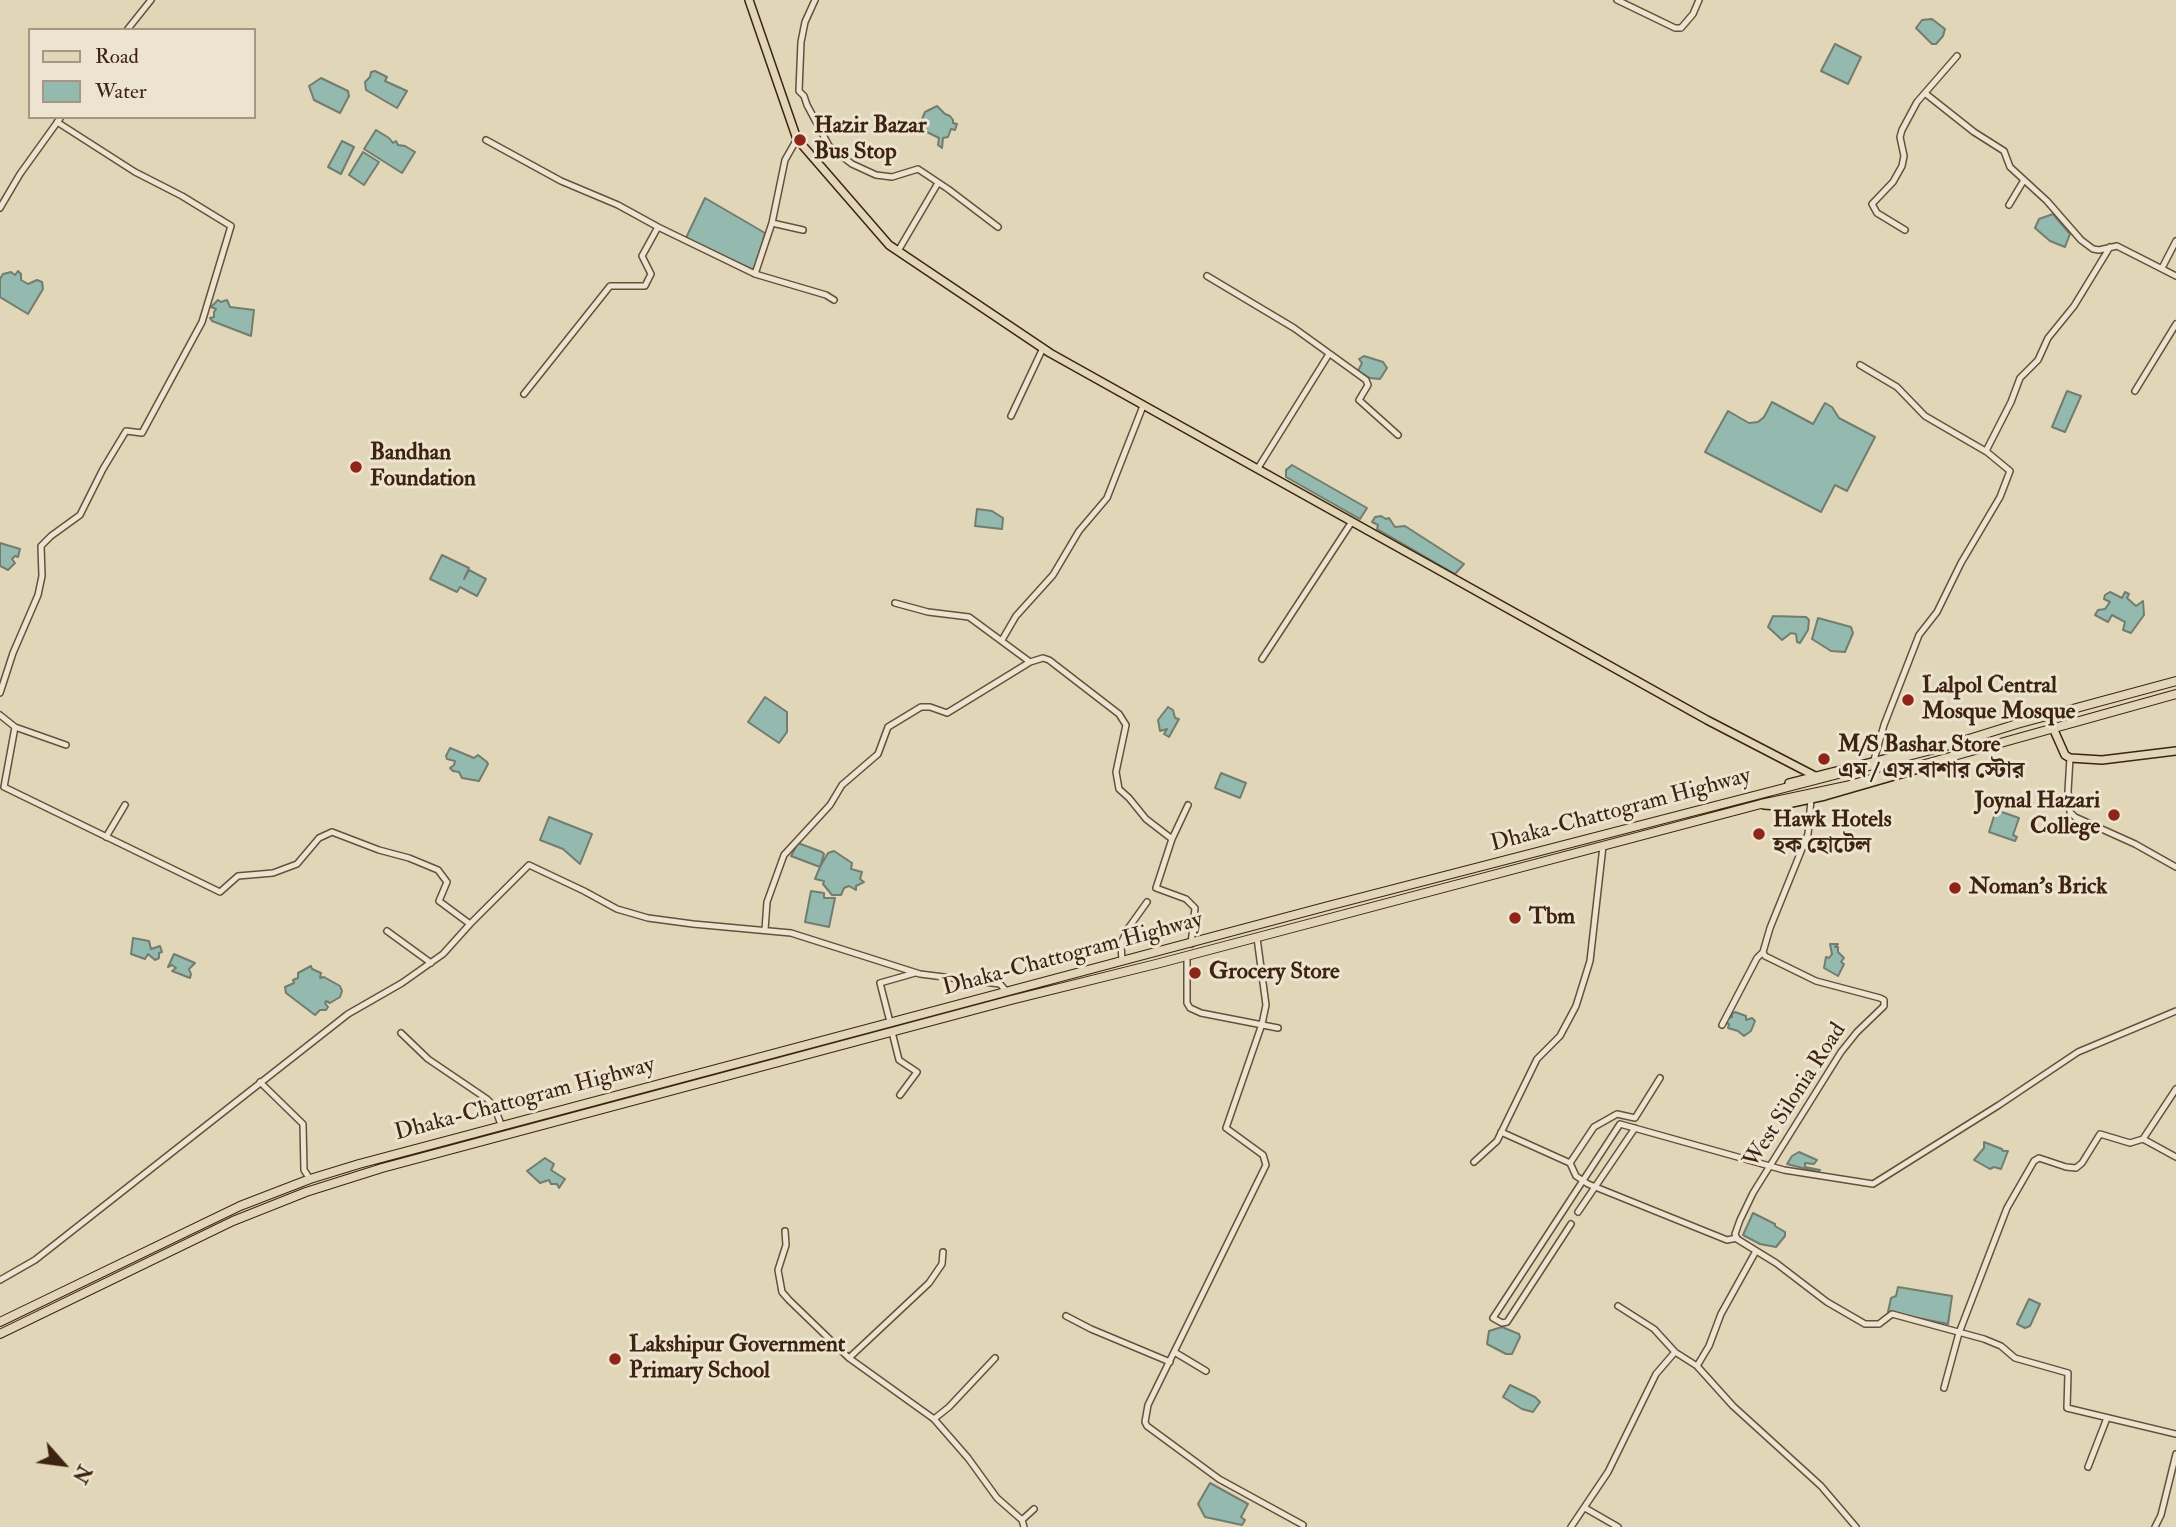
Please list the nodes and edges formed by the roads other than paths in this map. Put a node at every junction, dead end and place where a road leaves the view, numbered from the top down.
1 (150, 0) edge
2 (749, 0) edge
3 (815, 0) edge
4 (1617, 0) edge
5 (1699, 0) edge
6 (129, 28) edge
7 (1957, 56) dead end
8 (1926, 94) junction
9 (59, 120) edge
10 (797, 139) junction
11 (486, 140) dead end
12 (2024, 180) junction
13 (937, 183) junction
14 (2008, 205) dead end
15 (0, 208) edge
16 (772, 223) junction
17 (658, 227) junction
18 (998, 227) dead end
19 (803, 230) dead end
20 (1905, 230) dead end
21 (2176, 242) edge
22 (2110, 247) junction
23 (898, 251) junction
24 (2162, 268) junction
25 (755, 274) junction
26 (1208, 276) dead end
27 (2176, 276) edge
28 (834, 300) dead end
29 (2176, 324) edge
30 (1043, 348) junction
31 (1329, 354) junction
32 (1860, 365) dead end
33 (2135, 391) dead end
34 (524, 394) dead end
35 (1143, 406) junction
36 (1011, 416) dead end
37 (1398, 435) dead end
38 (1987, 452) junction
39 (1258, 468) junction
40 (1351, 523) junction
41 (895, 603) dead end
42 (1002, 640) junction
43 (1262, 659) dead end
44 (1030, 662) junction
45 (2176, 681) edge
46 (2138, 691) junction
47 (0, 693) edge
48 (2176, 694) edge
49 (2119, 696) junction
50 (2142, 703) junction
51 (2121, 709) junction
52 (0, 715) edge
53 (2017, 724) junction
54 (15, 727) junction
55 (2053, 728) junction
56 (2020, 736) junction
57 (66, 745) dead end
58 (1931, 750) junction
59 (2176, 751) edge
60 (2070, 758) junction
61 (1874, 760) junction
62 (1931, 762) junction
63 (1798, 767) junction
64 (1815, 776) junction
65 (1800, 780) junction
66 (2, 788) edge
67 (1758, 795) junction
68 (1811, 799) junction
69 (125, 804) dead end
70 (1188, 805) dead end
71 (1758, 805) junction
72 (106, 837) junction
73 (1172, 839) junction
74 (1603, 846) junction
75 (2176, 867) edge
76 (1389, 891) junction
77 (1374, 894) junction
78 (1147, 902) dead end
79 (1393, 902) junction
80 (1376, 907) junction
81 (470, 924) junction
82 (765, 930) junction
83 (387, 931) dead end
84 (1256, 938) junction
85 (1191, 944) junction
86 (1763, 952) junction
87 (1187, 956) junction
88 (431, 963) junction
89 (1123, 963) junction
90 (916, 973) junction
91 (1008, 993) junction
92 (2176, 1011) edge
93 (890, 1022) junction
94 (1262, 1024) junction
95 (1722, 1025) dead end
96 (1278, 1028) dead end
97 (892, 1031) junction
98 (401, 1033) dead end
99 (1660, 1078) dead end
100 (260, 1082) junction
101 (2176, 1088) edge
102 (900, 1095) dead end
103 (502, 1126) junction
104 (1635, 1128) junction
105 (1501, 1132) junction
106 (2143, 1139) junction
107 (2176, 1157) edge
108 (1474, 1163) dead end
109 (1570, 1163) junction
110 (1771, 1165) junction
111 (310, 1179) junction
112 (1583, 1180) junction
113 (1594, 1186) junction
114 (1578, 1212) dead end
115 (1571, 1224) dead end
116 (785, 1231) dead end
117 (1737, 1238) junction
118 (1756, 1251) junction
119 (943, 1252) dead end
120 (0, 1280) edge
121 (1618, 1306) dead end
122 (1066, 1316) dead end
123 (0, 1322) edge
124 (1959, 1333) junction
125 (0, 1334) edge
126 (1675, 1352) junction
127 (1176, 1353) junction
128 (849, 1358) junction
129 (995, 1358) dead end
130 (1170, 1362) junction
131 (1697, 1366) junction
132 (1206, 1371) dead end
133 (1944, 1388) dead end
134 (2107, 1418) junction
135 (934, 1419) junction
136 (2176, 1434) edge
137 (2176, 1454) edge
138 (2088, 1467) dead end
139 (1034, 1508) dead end
140 (1585, 1508) junction
141 (1023, 1524) edge
142 (1303, 1525) dead end
143 (1570, 1527) edge
144 (1618, 1527) edge
145 (1856, 1527) edge
146 (2155, 1527) edge

1 - 6 street
2 - 10 main road
3 - 13 street
4 - 5 street
7 - 8 street
8 - 12 street
8 - 20 street
9 - 15 street
9 - 47 street
10 - 16 street
10 - 23 main road
11 - 17 street
12 - 14 street
12 - 22 street
13 - 18 street
13 - 23 street
16 - 19 street
16 - 25 street
17 - 25 street
17 - 34 street
21 - 24 street
22 - 24 street
22 - 38 street
23 - 30 main road
24 - 27 street
25 - 28 street
26 - 31 street
29 - 33 street
30 - 35 main road
30 - 36 street
31 - 37 street
31 - 39 street
32 - 38 street
35 - 39 main road
35 - 42 street
38 - 61 street
39 - 40 main road
40 - 43 street
40 - 63 main road
41 - 42 street
42 - 44 street
44 - 73 street
44 - 82 street
45 - 46 highway, Dhaka-Chattogram Highway
46 - 49 highway, Dhaka-Chattogram Highway
46 - 50 highway
48 - 50 highway, Dhaka-Chattogram Highway
49 - 51 highway
49 - 53 highway, Dhaka-Chattogram Highway
50 - 51 highway, Dhaka-Chattogram Highway
51 - 55 highway, Dhaka-Chattogram Highway
52 - 54 street
53 - 56 highway
53 - 58 highway, Dhaka-Chattogram Highway
54 - 57 street
54 - 66 street
55 - 56 highway, Dhaka-Chattogram Highway
55 - 60 main road
56 - 62 highway, Dhaka-Chattogram Highway
58 - 61 main road
58 - 67 highway, Dhaka-Chattogram Highway
59 - 60 main road
60 - 75 street
61 - 64 main road
62 - 68 main road
62 - 71 highway, Dhaka-Chattogram Highway
63 - 64 main road
63 - 65 main road
64 - 65 main road
65 - 67 main road
66 - 72 street
67 - 76 highway, Dhaka-Chattogram Highway
68 - 71 main road
68 - 86 street
69 - 72 street
70 - 73 street
71 - 74 highway, Dhaka-Chattogram Highway
72 - 81 street
73 - 85 street
74 - 79 highway, Dhaka-Chattogram Highway
74 - 105 street
76 - 77 highway, Dhaka-Chattogram Highway
76 - 79 highway
77 - 80 highway
77 - 85 highway, Dhaka-Chattogram Highway
78 - 89 street
79 - 80 highway, Dhaka-Chattogram Highway
80 - 84 highway, Dhaka-Chattogram Highway
81 - 82 street
81 - 88 street
82 - 90 street
83 - 88 street
84 - 87 highway, Dhaka-Chattogram Highway
84 - 94 street
85 - 89 highway, Dhaka-Chattogram Highway
86 - 95 street
86 - 110 street, West Silonia Road
87 - 94 street
87 - 97 highway, Dhaka-Chattogram Highway
88 - 100 street
89 - 91 highway, Dhaka-Chattogram Highway
90 - 91 street
90 - 93 street
91 - 93 highway, Dhaka-Chattogram Highway
92 - 110 street
93 - 103 highway, Dhaka-Chattogram Highway
94 - 96 street
94 - 127 street
97 - 102 street
97 - 125 highway, Dhaka-Chattogram Highway
98 - 103 street
99 - 109 street
100 - 111 street
100 - 120 street
101 - 106 street
103 - 111 highway, Dhaka-Chattogram Highway
104 - 110 street
104 - 112 street
104 - 113 street
105 - 108 street
105 - 109 street
106 - 107 street
106 - 124 street
109 - 112 street
110 - 117 street, West Silonia Road
111 - 123 highway, Dhaka-Chattogram Highway
112 - 113 street
112 - 115 street
113 - 114 street
113 - 117 street
116 - 128 street
117 - 118 street
118 - 124 street
118 - 131 street
119 - 128 street
121 - 126 street
122 - 130 street
124 - 133 street
124 - 134 street
126 - 131 street
126 - 140 street
127 - 130 street
127 - 132 street
128 - 135 street
129 - 135 street
130 - 142 street
131 - 145 street
134 - 136 street
134 - 138 street
135 - 141 street
137 - 146 street
139 - 141 street
140 - 143 street
140 - 144 street

